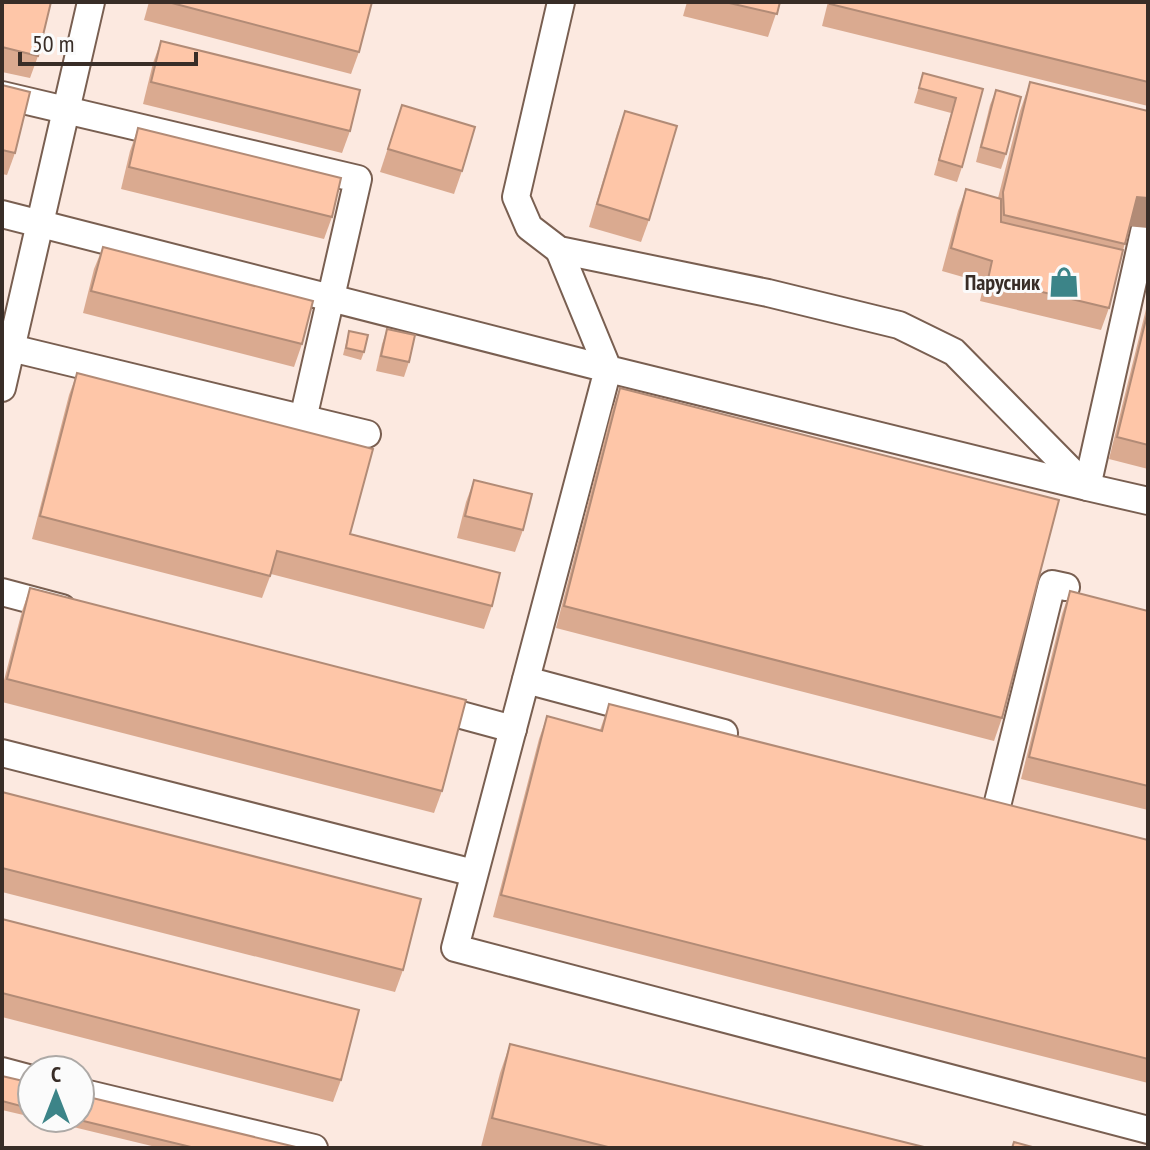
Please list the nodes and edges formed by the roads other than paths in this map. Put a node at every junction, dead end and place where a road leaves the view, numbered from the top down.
1 (91, 2) edge
2 (561, 2) edge
3 (2, 95) edge
4 (66, 109) junction
5 (2, 214) edge
6 (40, 224) junction
7 (1144, 232) dead end
8 (559, 250) junction
9 (331, 299) junction
10 (10, 319) edge
11 (11, 348) junction
12 (608, 369) junction
13 (2, 388) edge
14 (303, 419) junction
15 (367, 434) dead end
16 (1087, 487) junction
17 (1148, 501) edge
18 (1066, 587) dead end
19 (2, 592) edge
20 (92, 616) edge
21 (526, 680) junction
22 (408, 701) edge
23 (513, 729) junction
24 (754, 741) edge
25 (2, 753) edge
26 (966, 798) edge
27 (997, 806) junction
28 (1027, 814) edge
29 (474, 873) junction
30 (96, 1096) edge
31 (1148, 1130) edge
32 (314, 1148) edge

1 - 4 lane
2 - 8 lane
3 - 4 lane
4 - 6 lane
4 - 9 lane
5 - 6 lane
6 - 9 lane
6 - 10 lane
7 - 16 lane
8 - 12 lane
8 - 16 lane
9 - 12 lane
9 - 14 lane
10 - 11 lane
11 - 13 lane
11 - 14 lane
12 - 16 lane
12 - 21 lane
14 - 15 lane
16 - 17 lane
18 - 27 lane
19 - 20 lane
21 - 23 lane
21 - 24 lane
22 - 23 lane
23 - 29 lane
25 - 29 lane
26 - 27 lane
27 - 28 lane
29 - 31 lane
30 - 32 lane

